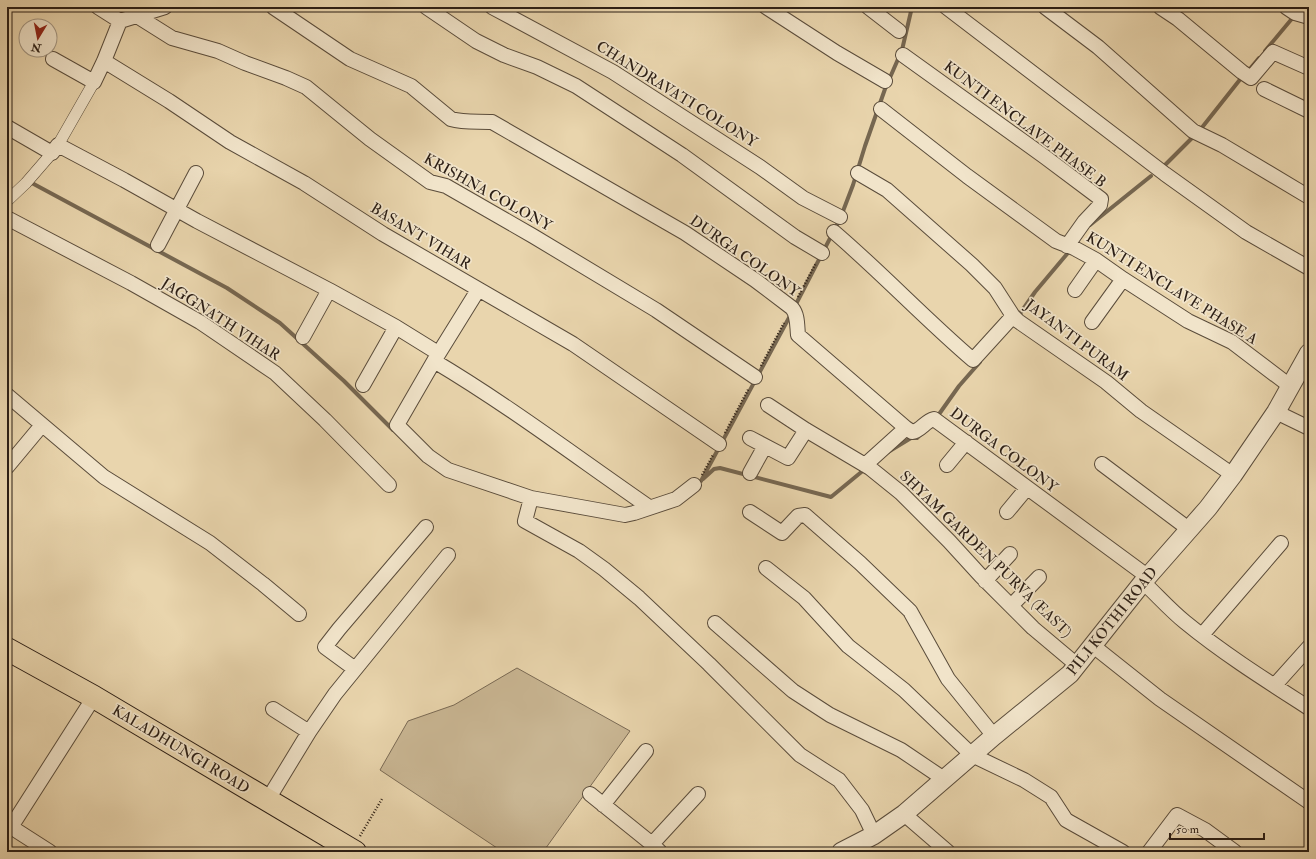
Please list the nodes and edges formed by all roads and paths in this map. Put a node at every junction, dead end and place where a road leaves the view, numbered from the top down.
1 (98, 7) edge
2 (164, 7) edge
3 (273, 7) edge
4 (426, 7) edge
5 (492, 7) edge
6 (766, 7) edge
7 (868, 7) edge
8 (946, 7) edge
9 (1044, 7) edge
10 (1160, 7) edge
11 (1286, 7) edge
12 (137, 16) junction
13 (1309, 17) edge
14 (120, 21) junction
15 (899, 31) dead end
16 (903, 55) dead end
17 (53, 60) dead end
18 (104, 61) junction
19 (1309, 68) edge
20 (885, 81) dead end
21 (94, 82) junction
22 (1264, 89) dead end
23 (881, 109) dead end
24 (1309, 111) edge
25 (7, 128) edge
26 (55, 149) junction
27 (196, 173) dead end
28 (858, 173) dead end
29 (1309, 197) edge
30 (7, 201) edge
31 (178, 210) junction
32 (840, 217) dead end
33 (7, 218) edge
34 (834, 232) dead end
35 (158, 245) dead end
36 (1067, 246) junction
37 (822, 253) joint
38 (1096, 260) junction
39 (1309, 268) edge
40 (1123, 279) junction
41 (329, 290) junction
42 (478, 290) junction
43 (1074, 290) dead end
44 (792, 308) junction
45 (1013, 316) junction
46 (1092, 322) dead end
47 (396, 328) junction
48 (303, 337) dead end
49 (436, 357) junction
50 (1307, 360) edge
51 (755, 377) junction
52 (363, 385) dead end
53 (1290, 386) junction
54 (7, 395) edge
55 (768, 405) dead end
56 (1276, 412) junction
57 (42, 425) junction
58 (906, 428) junction
59 (1309, 428) edge
60 (806, 430) junction
61 (750, 438) dead end
62 (966, 442) junction
63 (719, 444) junction
64 (765, 446) junction
65 (948, 464) dead end
66 (1102, 464) dead end
67 (865, 465) junction
68 (7, 467) edge
69 (750, 473) dead end
70 (1233, 475) junction
71 (389, 485) dead end
72 (694, 485) joint
73 (1027, 488) junction
74 (531, 498) junction
75 (649, 507) junction
76 (750, 512) dead end
77 (1008, 512) dead end
78 (426, 527) dead end
79 (1190, 530) junction
80 (1281, 544) dead end
81 (1010, 554) dead end
82 (448, 556) dead end
83 (766, 568) dead end
84 (1039, 577) dead end
85 (1145, 579) junction
86 (985, 581) junction
87 (1011, 606) junction
88 (298, 614) dead end
89 (715, 624) dead end
90 (1202, 635) junction
91 (1092, 645) junction
92 (1309, 647) edge
93 (7, 648) edge
94 (7, 663) edge
95 (1077, 665) junction
96 (355, 669) junction
97 (1275, 685) junction
98 (90, 702) junction
99 (1309, 708) edge
100 (273, 709) dead end
101 (309, 732) junction
102 (994, 736) junction
103 (646, 751) dead end
104 (972, 755) junction
105 (944, 779) junction
106 (590, 794) dead end
107 (698, 794) dead end
108 (382, 798) dead end
109 (258, 801) junction
110 (1309, 802) edge
111 (604, 805) junction
112 (904, 814) junction
113 (874, 835) junction
114 (656, 848) edge
115 (353, 851) edge
116 (50, 852) edge
117 (328, 852) edge
118 (841, 852) edge
119 (948, 852) edge
120 (1123, 852) edge
121 (1149, 852) edge
122 (1234, 852) edge

1 - 14 street
2 - 12 street
3 - 44 street, DURGA COLONY
4 - 37 street
5 - 32 street, CHANDRAVATI COLONY
6 - 20 street
7 - 15 street
8 - 39 street
9 - 29 street
10 - 19 street
11 - 13 street
12 - 14 street
12 - 51 street, KRISHNA COLONY
14 - 18 street
16 - 36 street, KUNTI ENCLAVE PHASE B
17 - 21 street
18 - 21 street
18 - 42 street, BASANT VIHAR
21 - 26 street
22 - 24 street
23 - 36 street, KUNTI ENCLAVE PHASE A
25 - 26 street
26 - 30 street
26 - 31 street
27 - 31 street
28 - 45 street, JAYANTI PURAM
31 - 35 street
31 - 41 street
33 - 71 street, JAGGNATH VIHAR
34 - 45 street
36 - 38 street, KUNTI ENCLAVE PHASE A
37 - 44 path
38 - 40 street, KUNTI ENCLAVE PHASE A
38 - 43 street
40 - 46 street
40 - 53 street, KUNTI ENCLAVE PHASE A
41 - 47 street
41 - 48 street
42 - 49 street
42 - 63 street, BASANT VIHAR
44 - 51 path
44 - 58 street, DURGA COLONY
45 - 70 street, JAYANTI PURAM
47 - 49 street
47 - 52 street
49 - 74 street
49 - 75 street
50 - 53 street, PILI KOTHI ROAD
51 - 63 path
53 - 56 street, PILI KOTHI ROAD
54 - 57 street
55 - 60 street, SHYAM GARDEN PURVA (EAST)
56 - 59 street
56 - 70 street, PILI KOTHI ROAD
57 - 68 street
57 - 88 street
58 - 62 street, DURGA COLONY
58 - 67 street
60 - 64 street
60 - 67 street, SHYAM GARDEN PURVA (EAST)
61 - 64 street
62 - 65 street
62 - 73 street, DURGA COLONY
63 - 72 path
64 - 69 street
66 - 79 street
67 - 86 street, SHYAM GARDEN PURVA (EAST)
70 - 79 street, PILI KOTHI ROAD
72 - 75 street
73 - 77 street
73 - 85 street, DURGA COLONY
74 - 75 street
74 - 113 street
76 - 102 street
78 - 96 street
79 - 85 street, PILI KOTHI ROAD
80 - 90 street
81 - 86 street
82 - 96 street
83 - 104 street
84 - 87 street
85 - 90 street, DURGA COLONY
85 - 91 street, PILI KOTHI ROAD
86 - 87 street, SHYAM GARDEN PURVA (EAST)
87 - 95 street, SHYAM GARDEN PURVA (EAST)
89 - 105 street
90 - 97 street, DURGA COLONY
91 - 95 street, PILI KOTHI ROAD
91 - 110 street
92 - 97 street
93 - 98 main road, KALADHUNGI ROAD
94 - 98 main road, KALADHUNGI ROAD
95 - 102 street, PILI KOTHI ROAD
96 - 101 street
97 - 99 street, DURGA COLONY
98 - 109 main road, KALADHUNGI ROAD
98 - 116 street
100 - 101 street
101 - 109 street
102 - 104 street, PILI KOTHI ROAD
103 - 111 street
104 - 105 street, PILI KOTHI ROAD
104 - 120 street
105 - 112 street, PILI KOTHI ROAD
106 - 111 street
107 - 114 street
108 - 115 path
109 - 115 main road, KALADHUNGI ROAD
109 - 117 main road, KALADHUNGI ROAD
111 - 114 street
112 - 113 street, PILI KOTHI ROAD
112 - 119 street
113 - 118 street, PILI KOTHI ROAD
121 - 122 street

